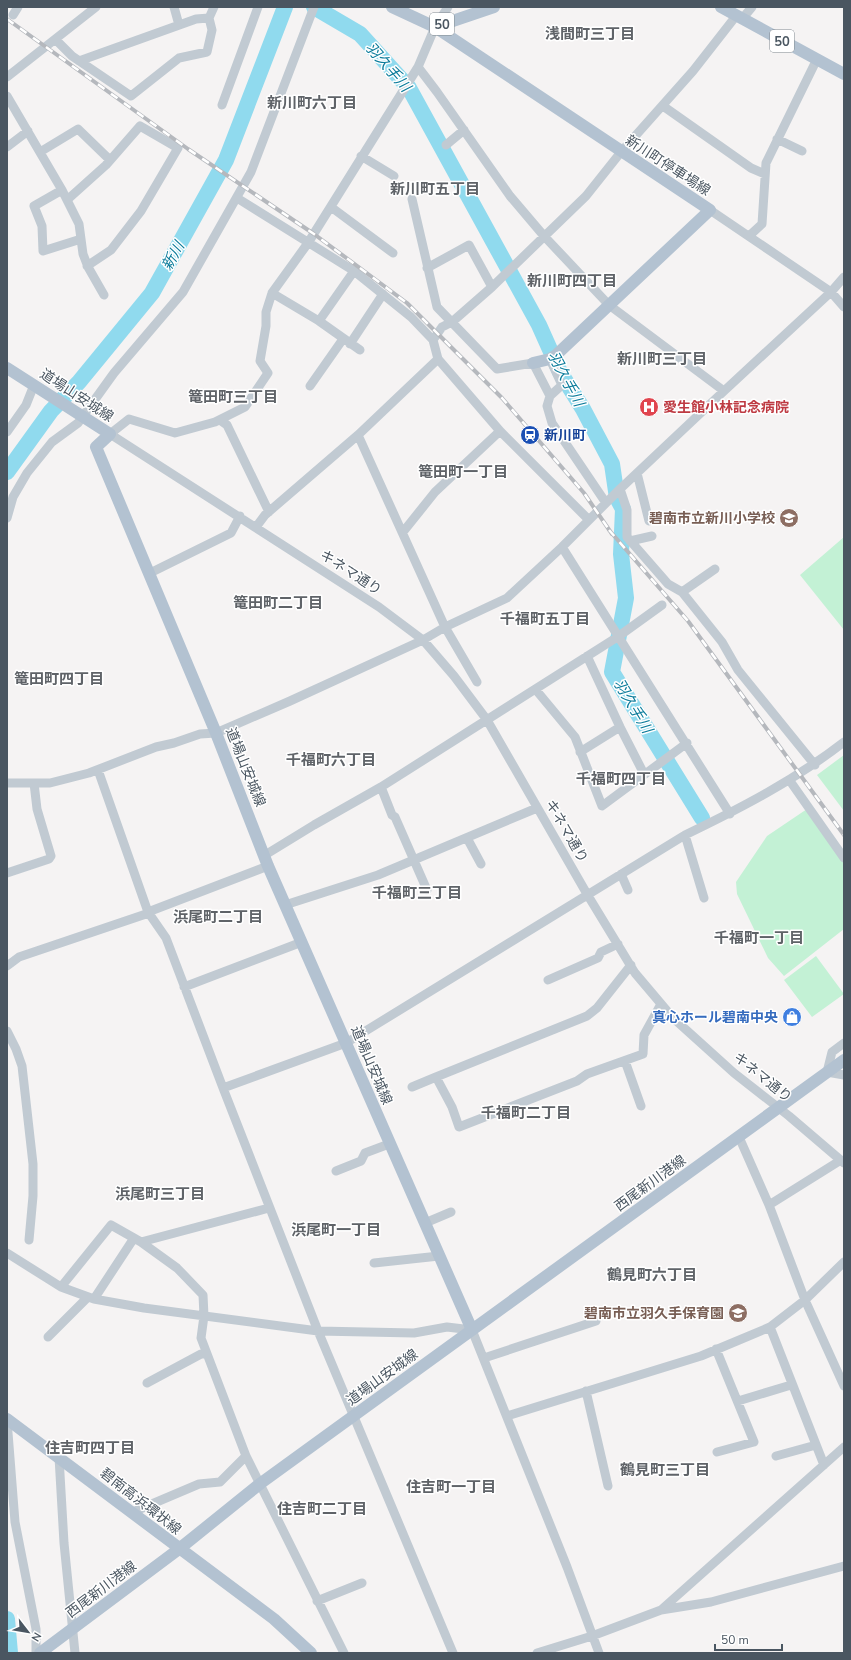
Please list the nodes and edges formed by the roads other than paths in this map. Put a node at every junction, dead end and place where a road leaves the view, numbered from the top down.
1 (96, 7) edge
2 (174, 7) edge
3 (214, 7) edge
4 (258, 7) edge
5 (314, 7) edge
6 (392, 7) edge
7 (448, 7) edge
8 (494, 7) edge
9 (720, 7) edge
10 (752, 7) edge
11 (209, 18) junction
12 (739, 18) junction
13 (179, 25) junction
14 (435, 27) junction
15 (56, 40) junction
16 (817, 59) junction
17 (79, 61) junction
18 (418, 67) junction
19 (844, 74) edge
20 (7, 77) edge
21 (7, 96) edge
22 (222, 105) dead end
23 (663, 106) junction
24 (464, 130) junction
25 (28, 132) junction
26 (777, 139) junction
27 (446, 145) dead end
28 (7, 147) edge
29 (802, 151) dead end
30 (40, 152) junction
31 (620, 152) junction
32 (362, 156) junction
33 (110, 160) junction
34 (765, 174) junction
35 (394, 176) dead end
36 (62, 190) junction
37 (237, 198) junction
38 (412, 199) dead end
39 (67, 200) junction
40 (331, 207) junction
41 (710, 210) junction
42 (544, 236) junction
43 (749, 236) junction
44 (81, 239) junction
45 (308, 243) junction
46 (393, 253) dead end
47 (87, 266) junction
48 (427, 268) junction
49 (354, 271) junction
50 (844, 277) edge
51 (492, 287) junction
52 (831, 292) junction
53 (272, 293) junction
54 (384, 294) junction
55 (104, 295) dead end
56 (609, 305) junction
57 (844, 307) edge
58 (319, 321) junction
59 (452, 322) junction
60 (433, 340) junction
61 (346, 342) junction
62 (360, 350) dead end
63 (438, 359) junction
64 (550, 359) junction
65 (533, 363) junction
66 (7, 368) edge
67 (310, 386) dead end
68 (37, 387) junction
69 (724, 391) junction
70 (550, 396) junction
71 (80, 414) junction
72 (220, 420) junction
73 (500, 431) junction
74 (7, 432) edge
75 (110, 434) junction
76 (358, 435) junction
77 (637, 473) junction
78 (620, 489) junction
79 (606, 503) junction
80 (269, 512) junction
81 (240, 516) junction
82 (7, 518) edge
83 (589, 520) junction
84 (649, 521) dead end
85 (256, 526) junction
86 (403, 532) junction
87 (652, 536) dead end
88 (630, 541) junction
89 (562, 547) junction
90 (715, 569) dead end
91 (150, 573) junction
92 (682, 592) junction
93 (662, 605) dead end
94 (445, 626) junction
95 (619, 636) junction
96 (423, 640) junction
97 (587, 656) junction
98 (477, 682) dead end
99 (536, 690) junction
100 (487, 720) junction
101 (620, 727) junction
102 (216, 733) junction
103 (844, 742) edge
104 (687, 743) junction
105 (580, 752) junction
106 (815, 764) junction
107 (98, 770) junction
108 (644, 774) junction
109 (790, 781) junction
110 (34, 782) junction
111 (7, 783) edge
112 (381, 787) junction
113 (537, 808) junction
114 (730, 814) junction
115 (685, 835) junction
116 (467, 838) junction
117 (844, 858) edge
118 (266, 861) junction
119 (413, 861) junction
120 (481, 864) dead end
121 (7, 873) edge
122 (621, 874) junction
123 (427, 890) dead end
124 (628, 890) dead end
125 (587, 894) junction
126 (704, 898) dead end
127 (285, 905) junction
128 (149, 913) junction
129 (302, 942) junction
130 (618, 944) junction
131 (631, 965) junction
132 (7, 966) edge
133 (548, 980) dead end
134 (184, 987) junction
135 (661, 1004) junction
136 (7, 1031) edge
137 (346, 1043) junction
138 (844, 1043) edge
139 (844, 1060) edge
140 (624, 1061) junction
141 (827, 1072) junction
142 (844, 1075) edge
143 (436, 1077) junction
144 (412, 1087) dead end
145 (222, 1088) junction
146 (641, 1106) dead end
147 (779, 1108) junction
148 (740, 1137) junction
149 (389, 1144) junction
150 (842, 1162) edge
151 (336, 1171) dead end
152 (768, 1205) junction
153 (270, 1208) junction
154 (451, 1212) dead end
155 (424, 1224) junction
156 (29, 1240) dead end
157 (137, 1240) junction
158 (7, 1253) edge
159 (439, 1256) junction
160 (844, 1262) edge
161 (374, 1263) dead end
162 (61, 1287) junction
163 (91, 1298) junction
164 (805, 1300) junction
165 (204, 1316) junction
166 (596, 1321) dead end
167 (770, 1327) junction
168 (472, 1330) junction
169 (318, 1331) junction
170 (48, 1337) dead end
171 (716, 1349) junction
172 (206, 1354) junction
173 (484, 1358) junction
174 (147, 1383) dead end
175 (791, 1385) junction
176 (844, 1386) edge
177 (586, 1391) junction
178 (738, 1401) junction
179 (354, 1416) junction
180 (507, 1416) junction
181 (10, 1421) edge
182 (816, 1445) junction
183 (844, 1447) edge
184 (717, 1452) dead end
185 (246, 1456) junction
186 (776, 1456) dead end
187 (59, 1457) junction
188 (824, 1465) junction
189 (261, 1483) junction
190 (608, 1486) dead end
191 (133, 1512) junction
192 (179, 1549) junction
193 (844, 1566) edge
194 (362, 1583) dead end
195 (317, 1601) junction
196 (661, 1610) junction
197 (73, 1629) junction
198 (592, 1636) junction
199 (36, 1653) edge
200 (40, 1653) edge
201 (75, 1653) edge
202 (311, 1653) edge
203 (344, 1653) edge
204 (453, 1653) edge
205 (537, 1653) edge
206 (599, 1653) edge

1 - 15 street
2 - 13 street
3 - 11 street
4 - 22 street
5 - 37 street
6 - 14 main road, 50
7 - 14 street
8 - 14 main road, 50
9 - 12 main road, 50
10 - 12 street
11 - 13 street
11 - 17 street
12 - 16 main road, 50
12 - 23 street
13 - 17 street
14 - 18 street
14 - 31 main road, 新川町停車場線
15 - 17 street
15 - 20 street
16 - 19 main road, 50
16 - 26 street
18 - 24 street
18 - 32 street
21 - 25 street
23 - 31 street
23 - 34 street
24 - 27 street
24 - 42 street
25 - 28 street
25 - 30 street
26 - 29 street
26 - 34 street
30 - 33 street
30 - 36 street
31 - 41 main road, 新川町停車場線
31 - 42 street
32 - 35 street
32 - 40 street
33 - 39 street
33 - 47 street
34 - 43 street
36 - 39 street
36 - 44 street
37 - 45 street
37 - 71 street
38 - 48 street
39 - 44 street
40 - 45 street
40 - 46 street
41 - 43 street
41 - 56 main road, 新川町停車場線
42 - 51 street
42 - 56 street
43 - 52 street
44 - 47 street
45 - 49 street
45 - 53 street
47 - 55 street
48 - 51 street
48 - 59 street
49 - 54 street
49 - 58 street
50 - 52 street
51 - 59 street
52 - 57 street
52 - 69 street
53 - 58 street
53 - 72 street
54 - 60 street
54 - 61 street
56 - 64 main road, 新川町停車場線
56 - 69 street
58 - 61 street
59 - 60 street
59 - 65 street
60 - 63 street
61 - 62 street
61 - 67 street
63 - 73 street
63 - 76 street
64 - 65 main road, 新川町停車場線
64 - 70 street
65 - 70 street
66 - 68 main road, 道場山安城線
68 - 71 main road, 道場山安城線
68 - 74 street
69 - 77 street
70 - 79 street
71 - 75 main road, 道場山安城線
71 - 82 street
72 - 75 street
72 - 80 street
73 - 83 street
73 - 86 street
75 - 81 street, キネマ通り
75 - 91 main road, 道場山安城線
76 - 80 street
76 - 86 street
77 - 78 street
77 - 84 street
78 - 79 street
78 - 88 street
79 - 83 street
80 - 85 street
81 - 85 street, キネマ通り
81 - 91 street
83 - 89 street
85 - 96 street, キネマ通り
86 - 94 street
87 - 88 street
88 - 92 street
89 - 94 street
89 - 95 street
90 - 92 street
91 - 102 main road, 道場山安城線
92 - 106 street
93 - 95 street
94 - 96 street
94 - 98 street
95 - 97 street
95 - 104 street
96 - 100 street, キネマ通り
96 - 102 street
97 - 99 street
97 - 101 street
99 - 100 street
99 - 105 street
100 - 112 street
100 - 113 street, キネマ通り
101 - 105 street
101 - 108 street
102 - 107 street
102 - 118 main road, 道場山安城線
103 - 106 street
104 - 108 street
104 - 114 street
105 - 108 street
106 - 109 street
107 - 110 street
107 - 128 street
109 - 114 street
109 - 117 street
110 - 111 street
110 - 121 street
112 - 118 street
112 - 119 street
113 - 116 street
113 - 125 street, キネマ通り
114 - 115 street
115 - 122 street
115 - 126 street
116 - 119 street
116 - 120 street
118 - 127 main road, 道場山安城線
118 - 128 street
119 - 123 street
119 - 127 street
122 - 124 street
122 - 125 street
125 - 130 street, キネマ通り
125 - 137 street
127 - 129 main road, 道場山安城線
128 - 132 street
128 - 134 street
129 - 134 street
129 - 137 main road, 道場山安城線
130 - 131 street, キネマ通り
130 - 133 street
131 - 135 street, キネマ通り
131 - 143 street
134 - 145 street
135 - 140 street
135 - 147 street, キネマ通り
136 - 156 street
137 - 145 street
137 - 149 main road, 道場山安城線
138 - 141 street
139 - 141 main road, 西尾新川港線
140 - 143 street
140 - 146 street
141 - 142 street
141 - 147 main road, 西尾新川港線
143 - 144 street
145 - 153 street
147 - 148 main road, 西尾新川港線
147 - 150 street, キネマ通り
148 - 152 street
148 - 168 main road, 西尾新川港線
149 - 151 street
149 - 155 main road, 道場山安城線
150 - 152 street
152 - 164 street
153 - 157 street
153 - 169 street
154 - 155 street
155 - 159 main road, 道場山安城線
157 - 162 street
157 - 163 street
157 - 165 street
158 - 162 street
159 - 161 street
159 - 168 main road, 道場山安城線
160 - 164 street
162 - 163 street
163 - 165 street
163 - 170 street
164 - 167 street
164 - 176 street
165 - 169 street
165 - 172 street
166 - 173 street
167 - 171 street
167 - 175 street
168 - 169 street
168 - 173 street
168 - 179 main road, 道場山安城線
169 - 179 street
171 - 177 street
171 - 178 street
172 - 174 street
172 - 185 street
173 - 180 street
175 - 178 street
175 - 182 street
177 - 180 street
177 - 190 street
178 - 184 street
179 - 189 main road, 道場山安城線
179 - 204 street
180 - 198 street
181 - 187 main road, 碧南高浜環状線
181 - 199 street
182 - 186 street
182 - 188 street
183 - 188 street
185 - 189 street
185 - 191 street
187 - 191 main road, 碧南高浜環状線
187 - 197 street
188 - 196 street
189 - 192 main road, 道場山安城線
189 - 195 street
191 - 192 main road, 碧南高浜環状線
192 - 197 main road, 西尾新川港線
192 - 202 main road
193 - 196 street
194 - 195 street
195 - 203 street
196 - 198 street
197 - 200 main road, 西尾新川港線
197 - 201 street
198 - 205 street
198 - 206 street

